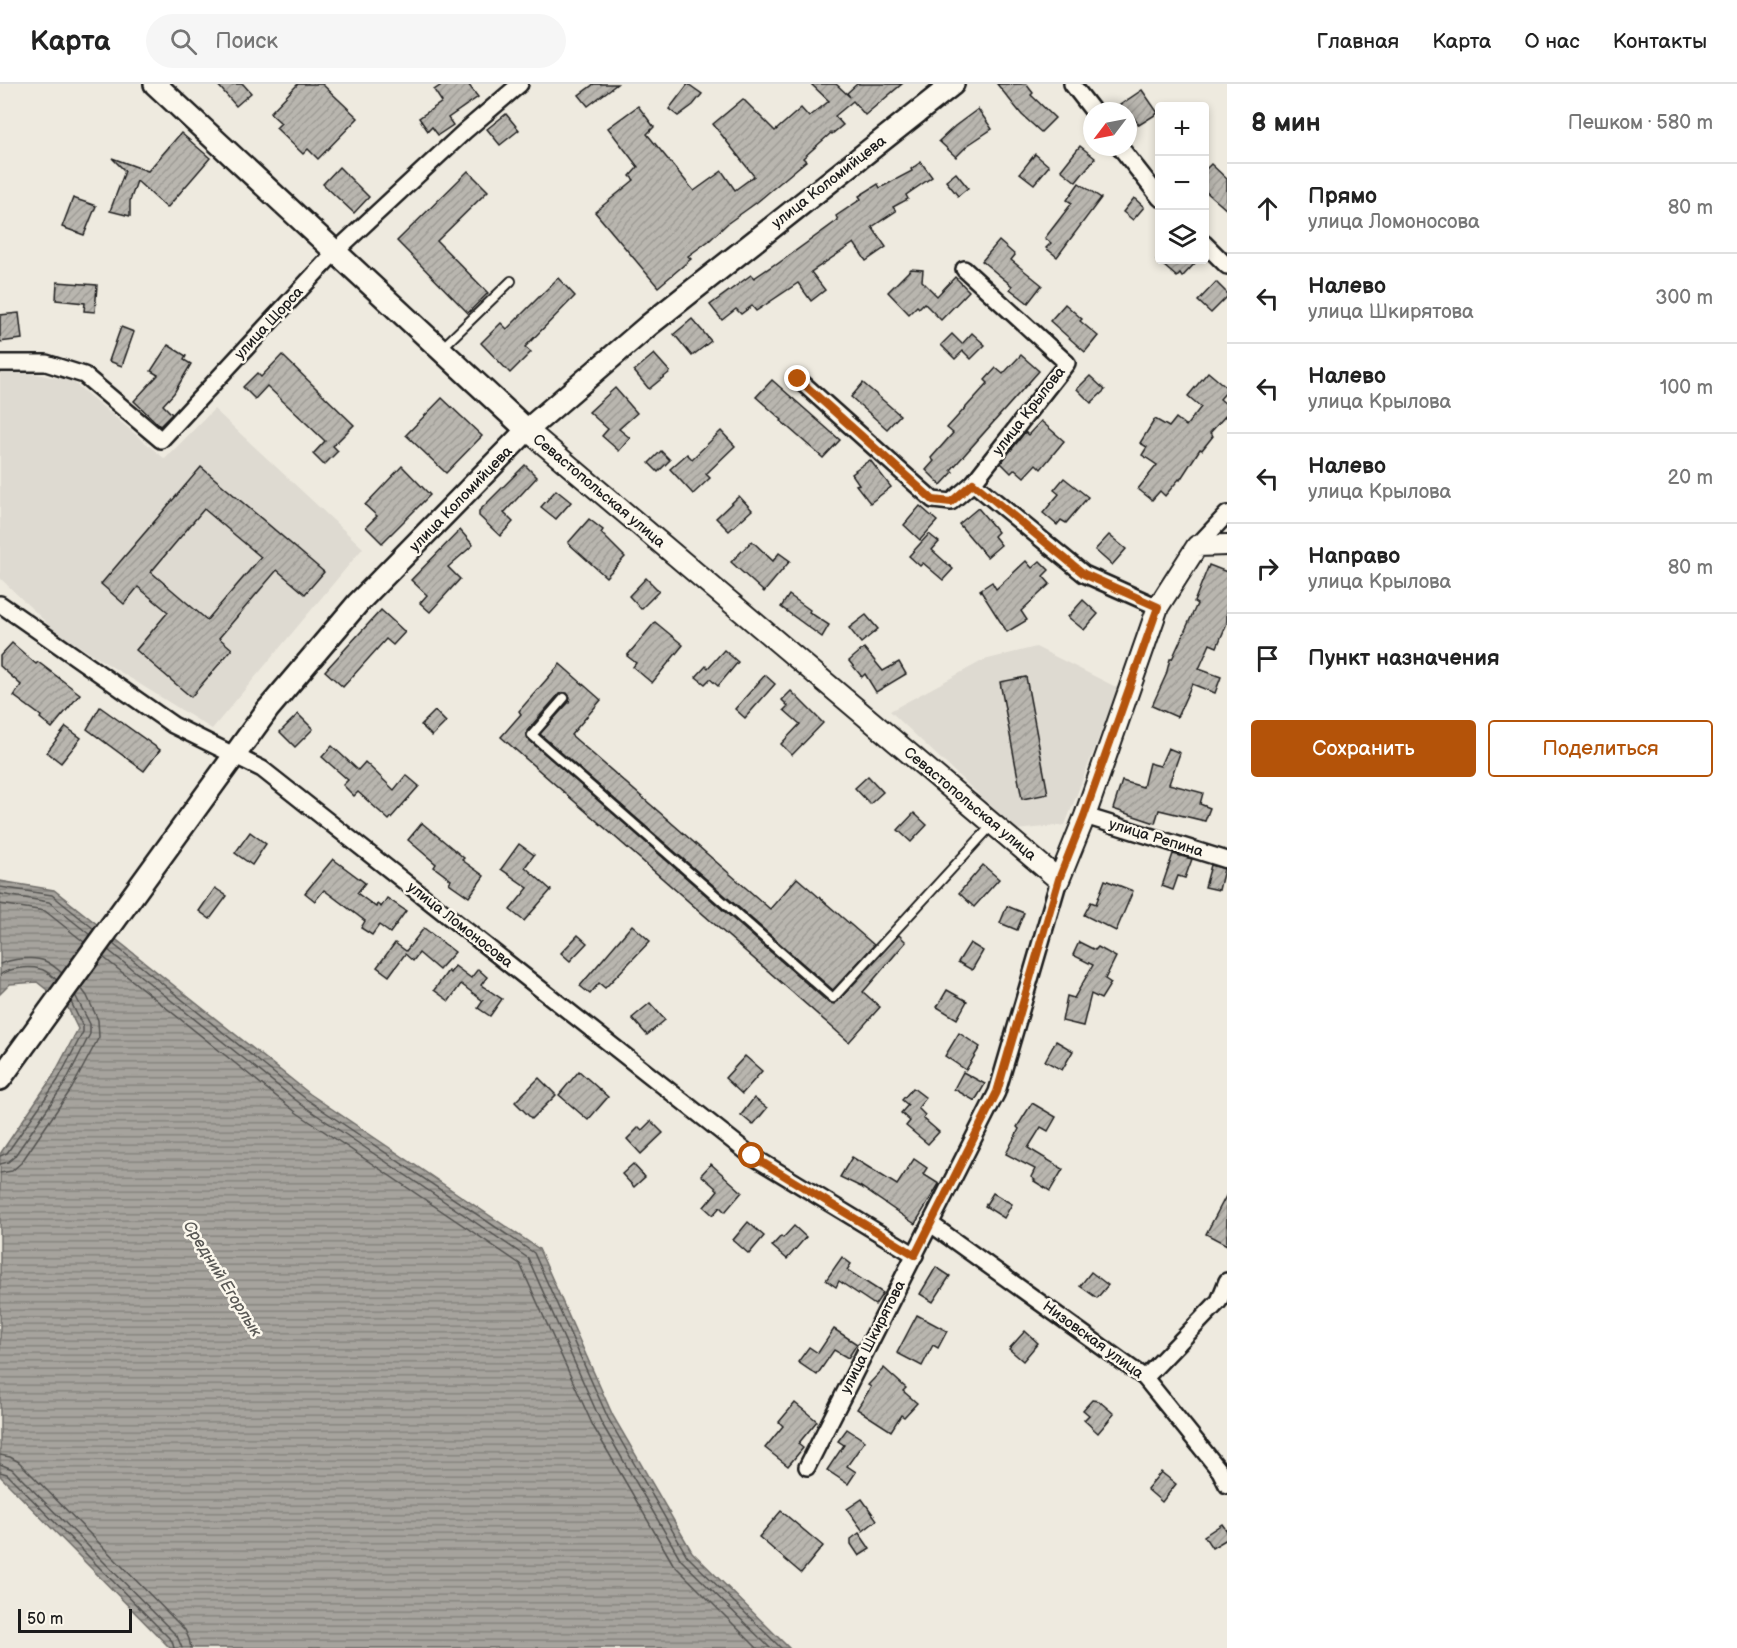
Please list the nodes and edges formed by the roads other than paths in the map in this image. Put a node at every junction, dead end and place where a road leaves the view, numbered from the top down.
1 (155, 84) edge
2 (520, 84) edge
3 (953, 84) edge
4 (1072, 84) edge
5 (1086, 102) edge
6 (1127, 156) edge
7 (1155, 192) edge
8 (1209, 248) edge
9 (335, 252) junction
10 (1227, 266) edge
11 (964, 269) dead end
12 (511, 280) dead end
13 (441, 350) junction
14 (0, 363) edge
15 (798, 379) dead end
16 (527, 430) junction
17 (973, 483) junction
18 (1227, 514) edge
19 (1227, 545) edge
20 (1197, 546) junction
21 (0, 604) edge
22 (1158, 607) junction
23 (564, 699) dead end
24 (235, 755) junction
25 (1084, 816) junction
26 (993, 824) junction
27 (1227, 860) edge
28 (1059, 879) junction
29 (0, 1078) edge
30 (931, 1224) junction
31 (915, 1255) junction
32 (1227, 1281) edge
33 (1145, 1378) junction
34 (807, 1467) dead end
35 (1225, 1472) edge

1 - 9 main road, Севастопольская улица
2 - 9 street, улица Щорса
3 - 16 main road, улица Коломийцева
4 - 5 street
6 - 7 street
8 - 10 street
9 - 13 main road, Севастопольская улица
9 - 14 street, улица Щорса
11 - 17 street, улица Крылова
12 - 13 lane
13 - 16 main road, Севастопольская улица
15 - 17 street, улица Крылова
16 - 24 main road, улица Коломийцева
16 - 26 street, Севастопольская улица
17 - 22 street
18 - 20 street, улица Шкирятова
19 - 20 street
20 - 22 street, улица Шкирятова
21 - 24 street, улица Ломоносова
22 - 25 street, улица Шкирятова
23 - 26 lane
24 - 29 main road, улица Коломийцева
24 - 31 street, улица Ломоносова
25 - 27 street, улица Репина
25 - 28 street, улица Шкирятова
26 - 28 street, Севастопольская улица
28 - 30 street, улица Шкирятова
30 - 31 street, улица Шкирятова
30 - 33 street, Низовская улица
31 - 34 street, улица Шкирятова
32 - 33 street
33 - 35 street, Низовская улица

